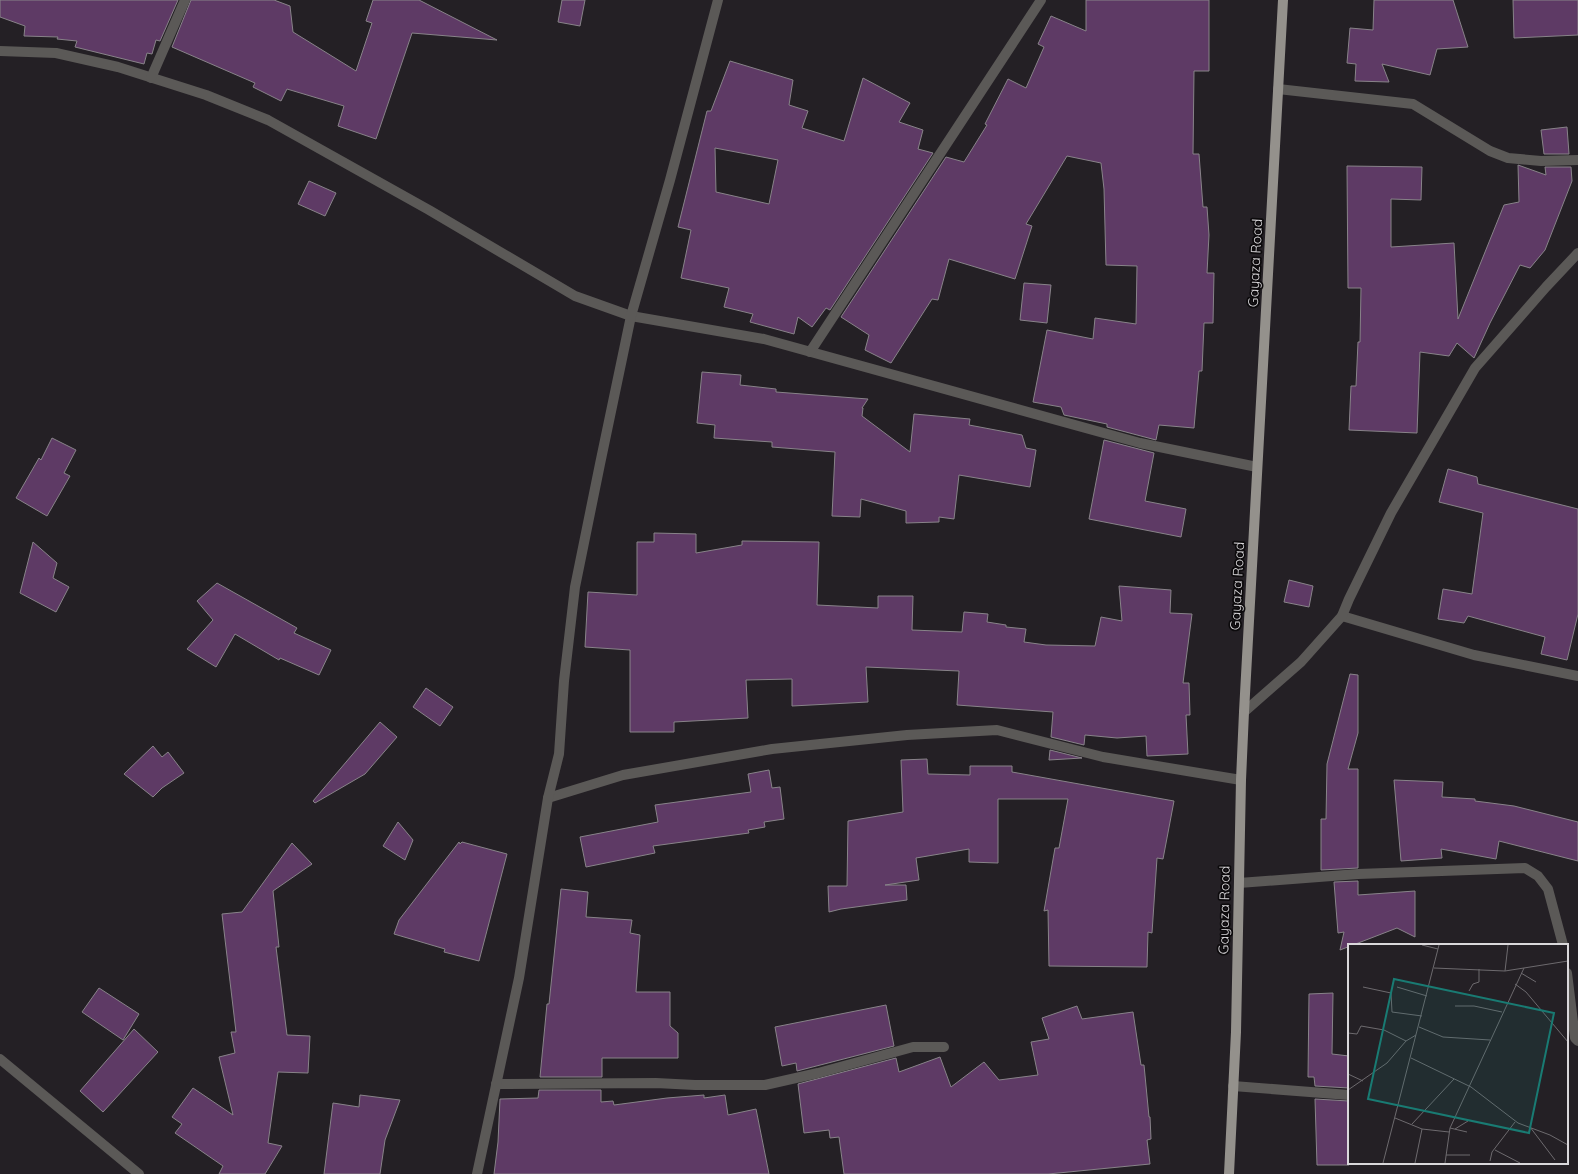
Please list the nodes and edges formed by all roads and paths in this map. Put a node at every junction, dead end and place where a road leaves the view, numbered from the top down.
1 (185, 0) edge
2 (718, 0) edge
3 (1042, 0) edge
4 (1283, 0) edge
5 (0, 51) edge
6 (151, 78) junction
7 (1278, 89) junction
8 (1578, 160) edge
9 (1578, 253) edge
10 (631, 316) junction
11 (810, 352) junction
12 (1257, 467) junction
13 (1342, 616) junction
14 (1578, 676) edge
15 (1244, 712) junction
16 (1242, 780) junction
17 (548, 798) junction
18 (1239, 883) junction
19 (1564, 944) edge
20 (1568, 981) edge
21 (1578, 1041) edge
22 (944, 1047) dead end
23 (0, 1059) edge
24 (496, 1084) junction
25 (1233, 1086) junction
26 (1348, 1095) edge
27 (139, 1174) edge
28 (477, 1174) edge
29 (1229, 1174) edge

1 - 6 street
2 - 10 street
3 - 11 street
4 - 7 main road, Gayaza Road
5 - 6 street
6 - 10 street
7 - 8 street
7 - 12 main road, Gayaza Road
9 - 13 street
10 - 11 street
10 - 17 street
11 - 12 street
12 - 15 main road, Gayaza Road
13 - 14 street
13 - 15 street
15 - 16 main road, Gayaza Road
16 - 17 street
16 - 18 main road, Gayaza Road
17 - 24 street
18 - 19 street
18 - 25 main road, Gayaza Road
20 - 21 street
22 - 24 street
23 - 27 street
24 - 28 street
25 - 26 street
25 - 29 main road, Gayaza Road

